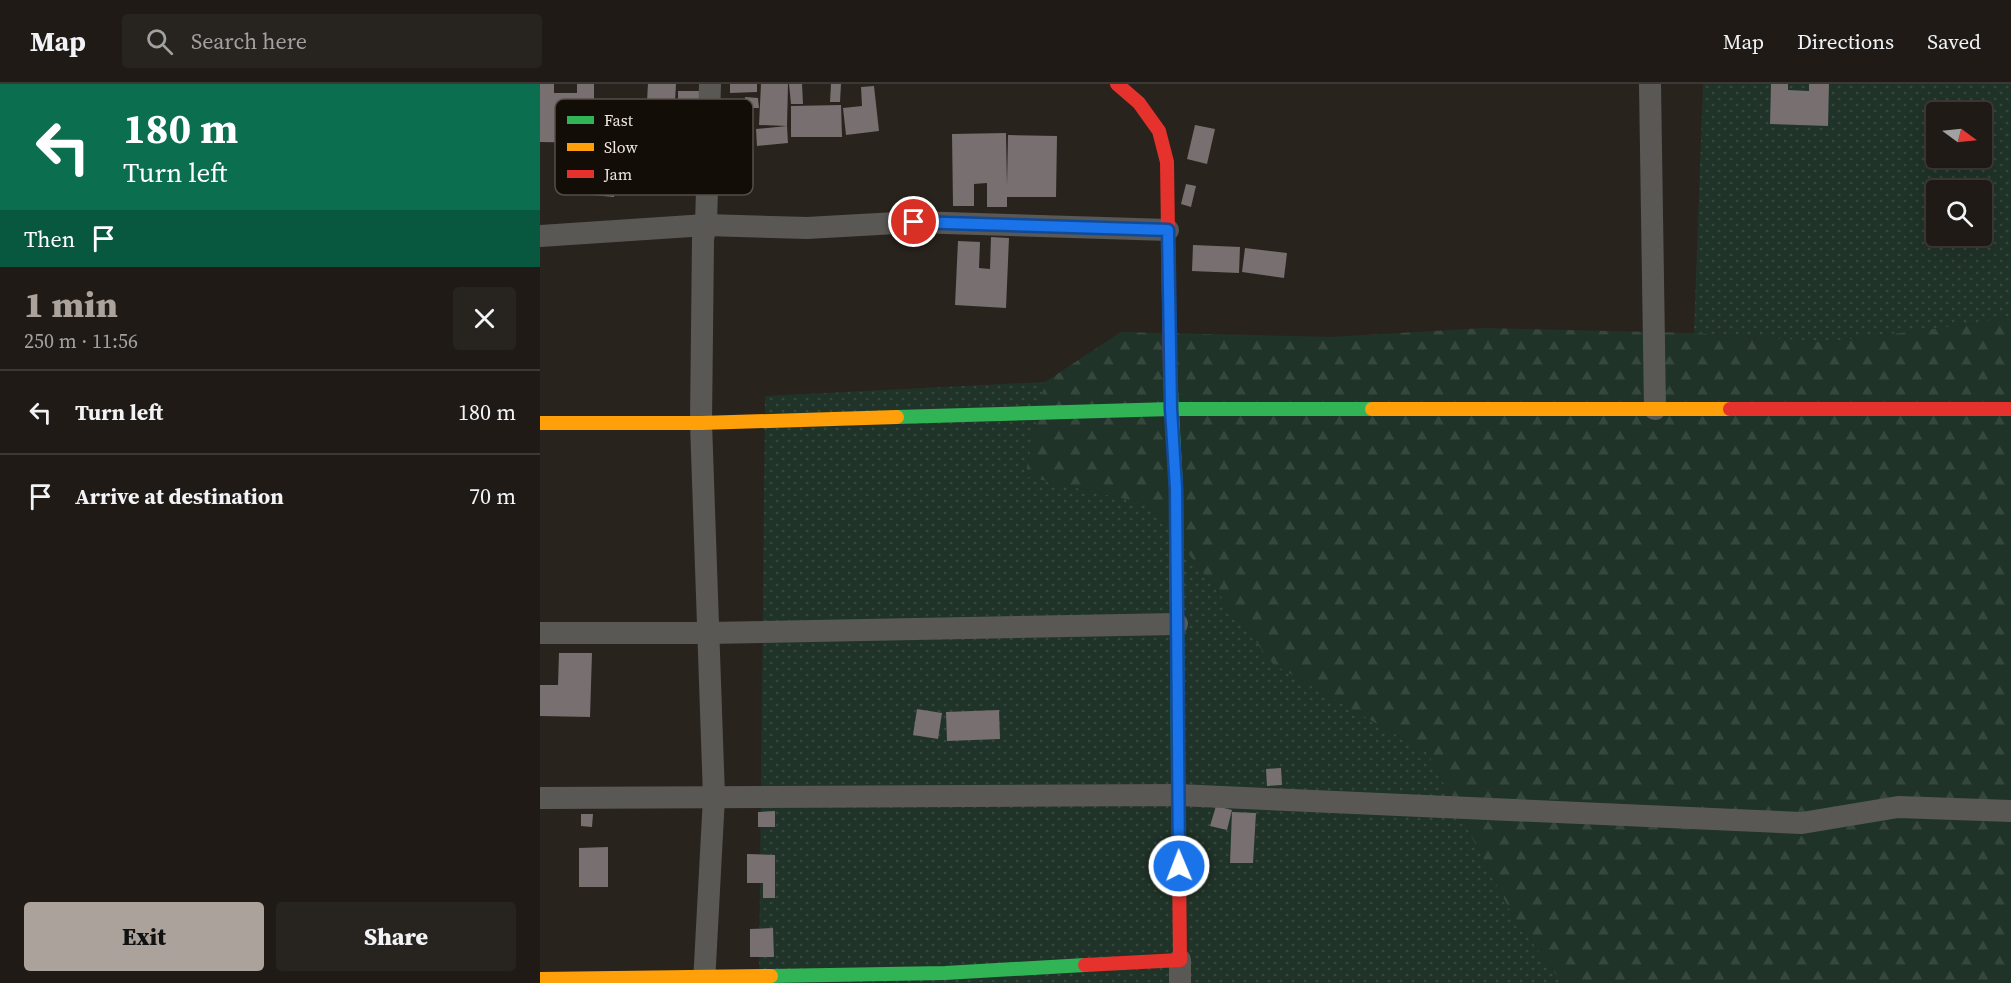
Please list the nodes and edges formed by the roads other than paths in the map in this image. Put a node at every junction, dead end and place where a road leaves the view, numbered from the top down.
1 (710, 84) edge
2 (1118, 84) edge
3 (1650, 84) edge
4 (710, 99) edge
5 (707, 195) edge
6 (706, 225) junction
7 (1168, 230) junction
8 (540, 237) edge
9 (1171, 409) junction
10 (1655, 409) junction
11 (2011, 409) edge
12 (540, 423) edge
13 (701, 423) junction
14 (1177, 624) junction
15 (540, 633) edge
16 (708, 633) junction
17 (1178, 795) junction
18 (714, 797) junction
19 (540, 798) edge
20 (2011, 812) edge
21 (1180, 960) junction
22 (540, 979) edge
23 (704, 979) edge
24 (1180, 983) edge

1 - 4 street
2 - 7 street
3 - 10 street
5 - 6 street
6 - 7 street
6 - 8 street
6 - 13 street
7 - 9 street
9 - 10 street
9 - 13 street
9 - 14 street
10 - 11 street
12 - 13 street
13 - 16 street
14 - 16 street
14 - 17 street
15 - 16 street
16 - 18 street
17 - 18 street
17 - 20 street
17 - 21 street
18 - 19 street
18 - 23 street
21 - 23 street
21 - 24 street
22 - 23 street

